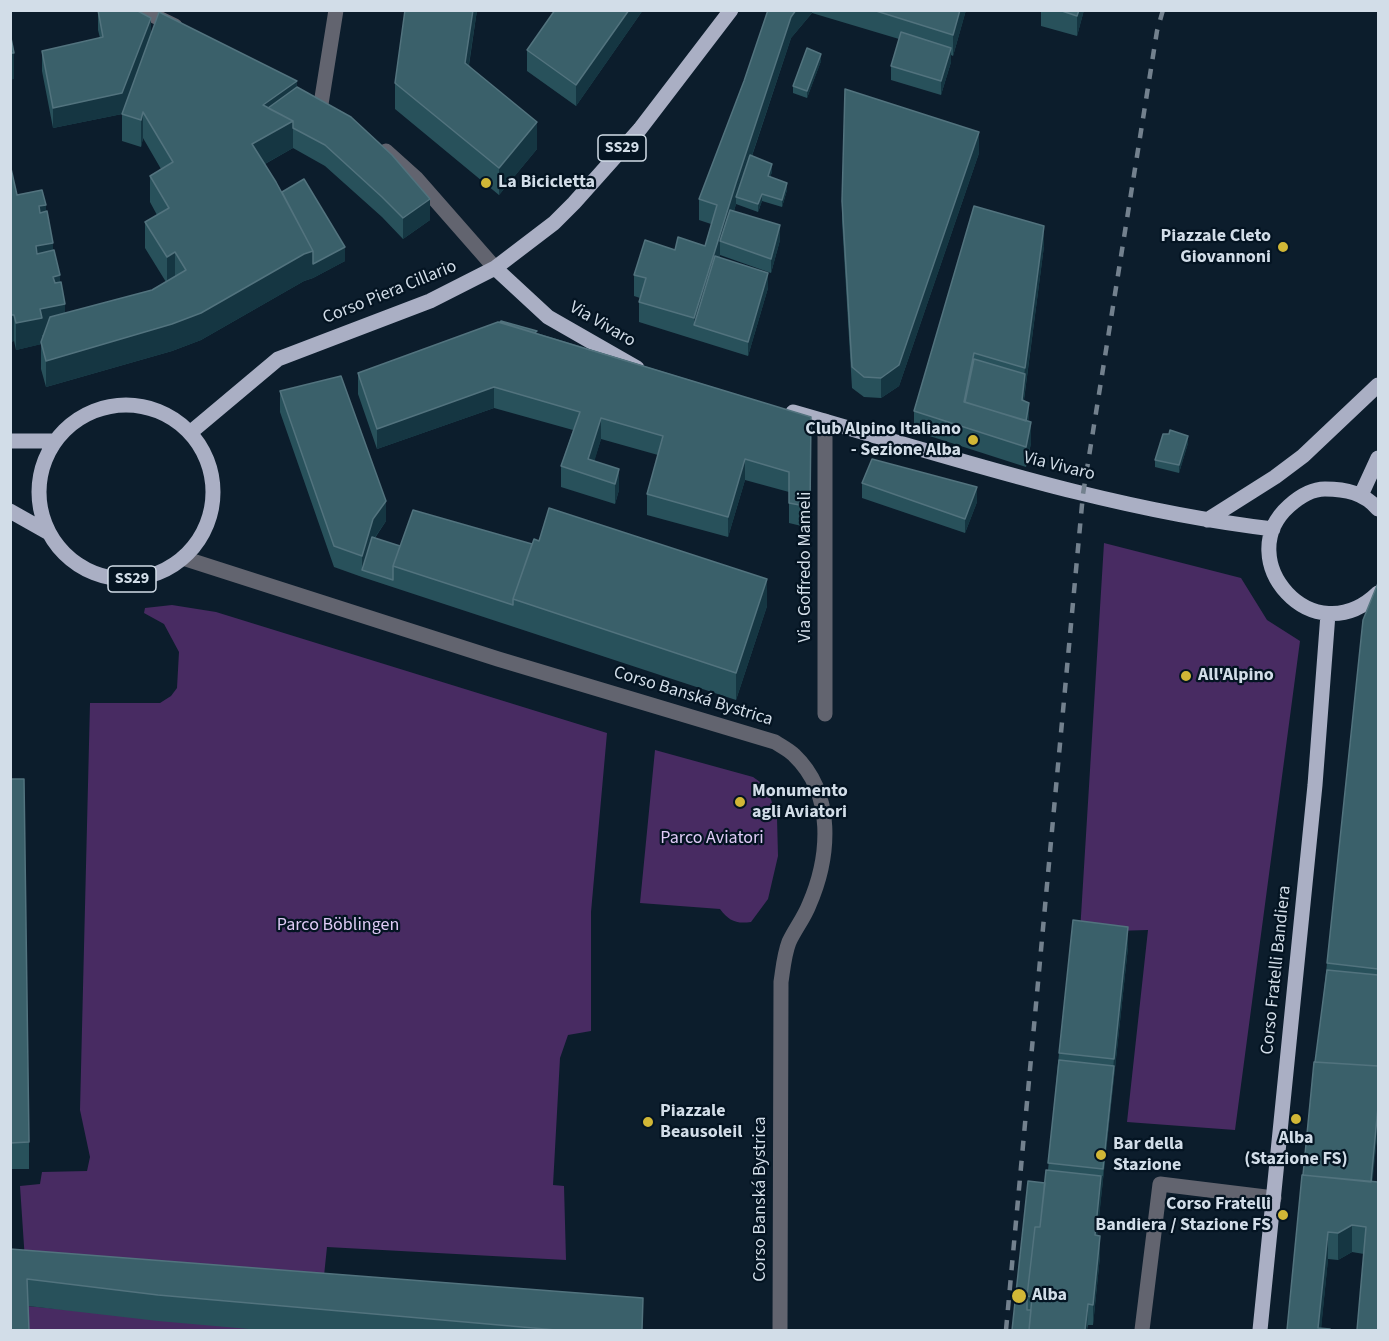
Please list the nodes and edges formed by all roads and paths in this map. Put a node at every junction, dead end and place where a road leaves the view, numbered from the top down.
1 (142, 10) edge
2 (336, 10) edge
3 (731, 10) edge
4 (184, 30) edge
5 (338, 115) edge
6 (372, 138) edge
7 (495, 268) junction
8 (656, 373) edge
9 (1378, 385) edge
10 (780, 408) edge
11 (825, 421) junction
12 (191, 432) junction
13 (10, 441) edge
14 (54, 441) junction
15 (1378, 458) edge
16 (1361, 495) junction
17 (1378, 509) edge
18 (10, 511) edge
19 (1207, 520) junction
20 (1273, 529) junction
21 (49, 533) junction
22 (183, 558) junction
23 (1378, 593) edge
24 (1328, 614) junction
25 (825, 714) dead end
26 (1274, 1198) junction
27 (780, 1330) edge
28 (1142, 1330) edge
29 (1260, 1330) edge

1 - 4 street
2 - 5 street
3 - 7 main road, Corso Piera Cillario / SS29
6 - 7 street, Via Vivaro
7 - 8 main road, Via Vivaro
7 - 12 main road, Corso Piera Cillario / SS29
9 - 19 main road
10 - 11 main road, Via Vivaro
11 - 19 main road, Via Vivaro
11 - 25 street, Via Goffredo Mameli
12 - 14 main road, SS29
12 - 22 main road, SS29
13 - 14 main road
14 - 21 main road, SS29
15 - 16 main road
16 - 17 main road
16 - 20 main road
18 - 21 main road, SS29
19 - 20 main road, Via Vivaro
20 - 24 main road
21 - 22 main road, SS29
22 - 27 street, Corso Banská Bystrica
23 - 24 main road
24 - 26 main road, Corso Fratelli Bandiera
26 - 28 street
26 - 29 main road, Corso Fratelli Bandiera

